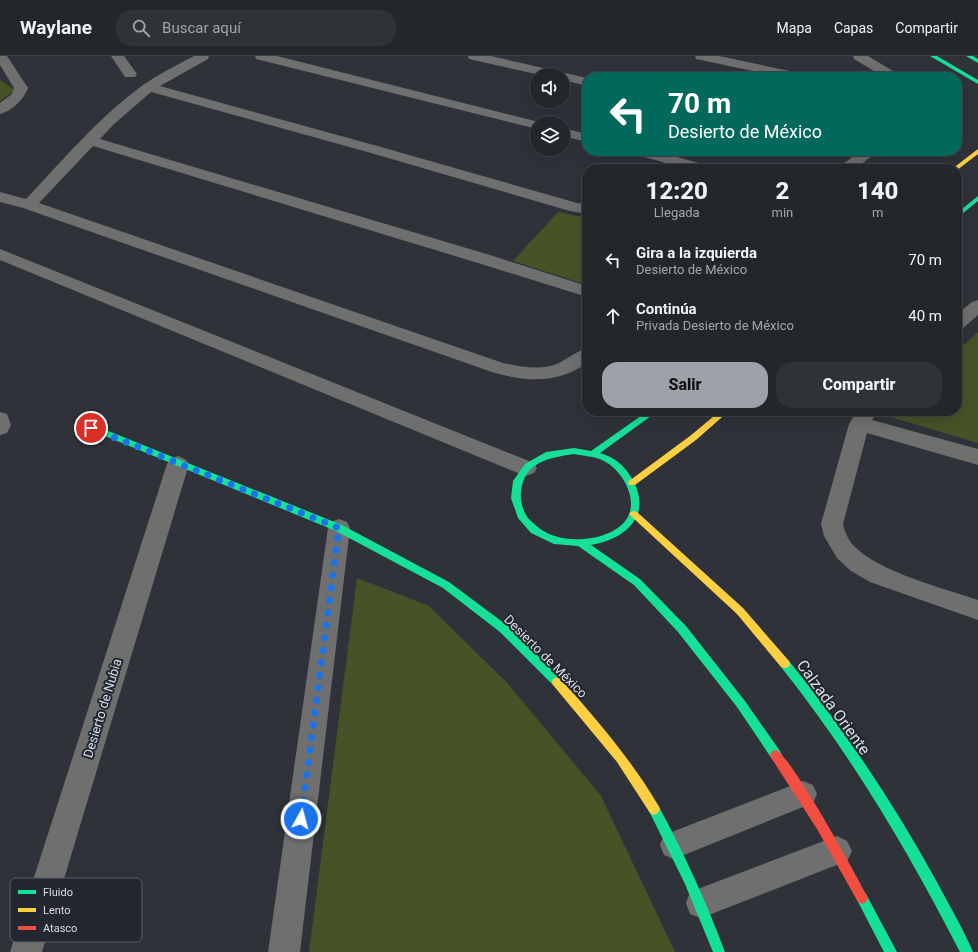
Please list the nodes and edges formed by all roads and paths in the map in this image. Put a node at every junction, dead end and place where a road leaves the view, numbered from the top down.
1 (117, 56) edge
2 (203, 56) edge
3 (261, 56) edge
4 (474, 56) edge
5 (701, 56) edge
6 (859, 56) edge
7 (933, 56) edge
8 (969, 56) edge
9 (2, 58) edge
10 (978, 61) edge
11 (530, 69) edge
12 (776, 72) edge
13 (885, 72) edge
14 (961, 72) edge
15 (962, 73) edge
16 (130, 74) dead end
17 (570, 78) edge
18 (582, 81) edge
19 (978, 82) edge
20 (149, 87) junction
21 (0, 110) edge
22 (530, 123) edge
23 (570, 134) edge
24 (582, 137) edge
25 (91, 141) junction
26 (978, 151) edge
27 (657, 156) joint
28 (864, 156) edge
29 (650, 164) edge
30 (686, 164) edge
31 (852, 164) edge
32 (961, 164) edge
33 (0, 197) edge
34 (978, 198) edge
35 (29, 205) junction
36 (582, 209) edge
37 (962, 212) edge
38 (0, 254) edge
39 (582, 290) edge
40 (978, 306) edge
41 (962, 320) edge
42 (582, 358) edge
43 (647, 416) edge
44 (720, 416) edge
45 (0, 418) edge
46 (864, 418) edge
47 (0, 428) edge
48 (91, 428) dead end
49 (593, 454) junction
50 (978, 457) edge
51 (178, 464) junction
52 (526, 468) junction
53 (632, 483) junction
54 (634, 514) junction
55 (339, 528) junction
56 (580, 543) junction
57 (978, 610) edge
58 (803, 794) junction
59 (674, 845) junction
60 (837, 851) junction
61 (49, 878) edge
62 (701, 904) junction
63 (29, 942) edge
64 (26, 952) edge
65 (284, 952) edge
66 (719, 952) edge
67 (891, 952) edge
68 (966, 952) edge

1 - 16 street
2 - 20 street
3 - 22 street
4 - 11 street
5 - 12 street
6 - 13 street
7 - 14 street
8 - 10 street
9 - 21 street
15 - 19 street
17 - 18 street
20 - 25 street
20 - 36 street
23 - 24 street
25 - 35 street
25 - 39 street
26 - 32 street
27 - 29 street
27 - 30 street
28 - 31 street
33 - 35 street
34 - 37 street
35 - 42 street
38 - 52 street
40 - 41 street
43 - 49 street
44 - 53 street
45 - 47 street
46 - 50 street
46 - 57 street
48 - 51 street, Desierto de México
49 - 52 street
49 - 53 street
51 - 55 street, Desierto de México
51 - 61 street, Desierto de Nubia
52 - 56 street
53 - 54 street
54 - 56 street
54 - 68 street, Calzada Oriente
55 - 59 street, Desierto de México
55 - 65 street
56 - 58 street
58 - 59 street
58 - 60 street
59 - 62 street, Desierto de México
60 - 62 street
60 - 67 street
62 - 66 street, Desierto de México
63 - 64 street, Desierto de Nubia

